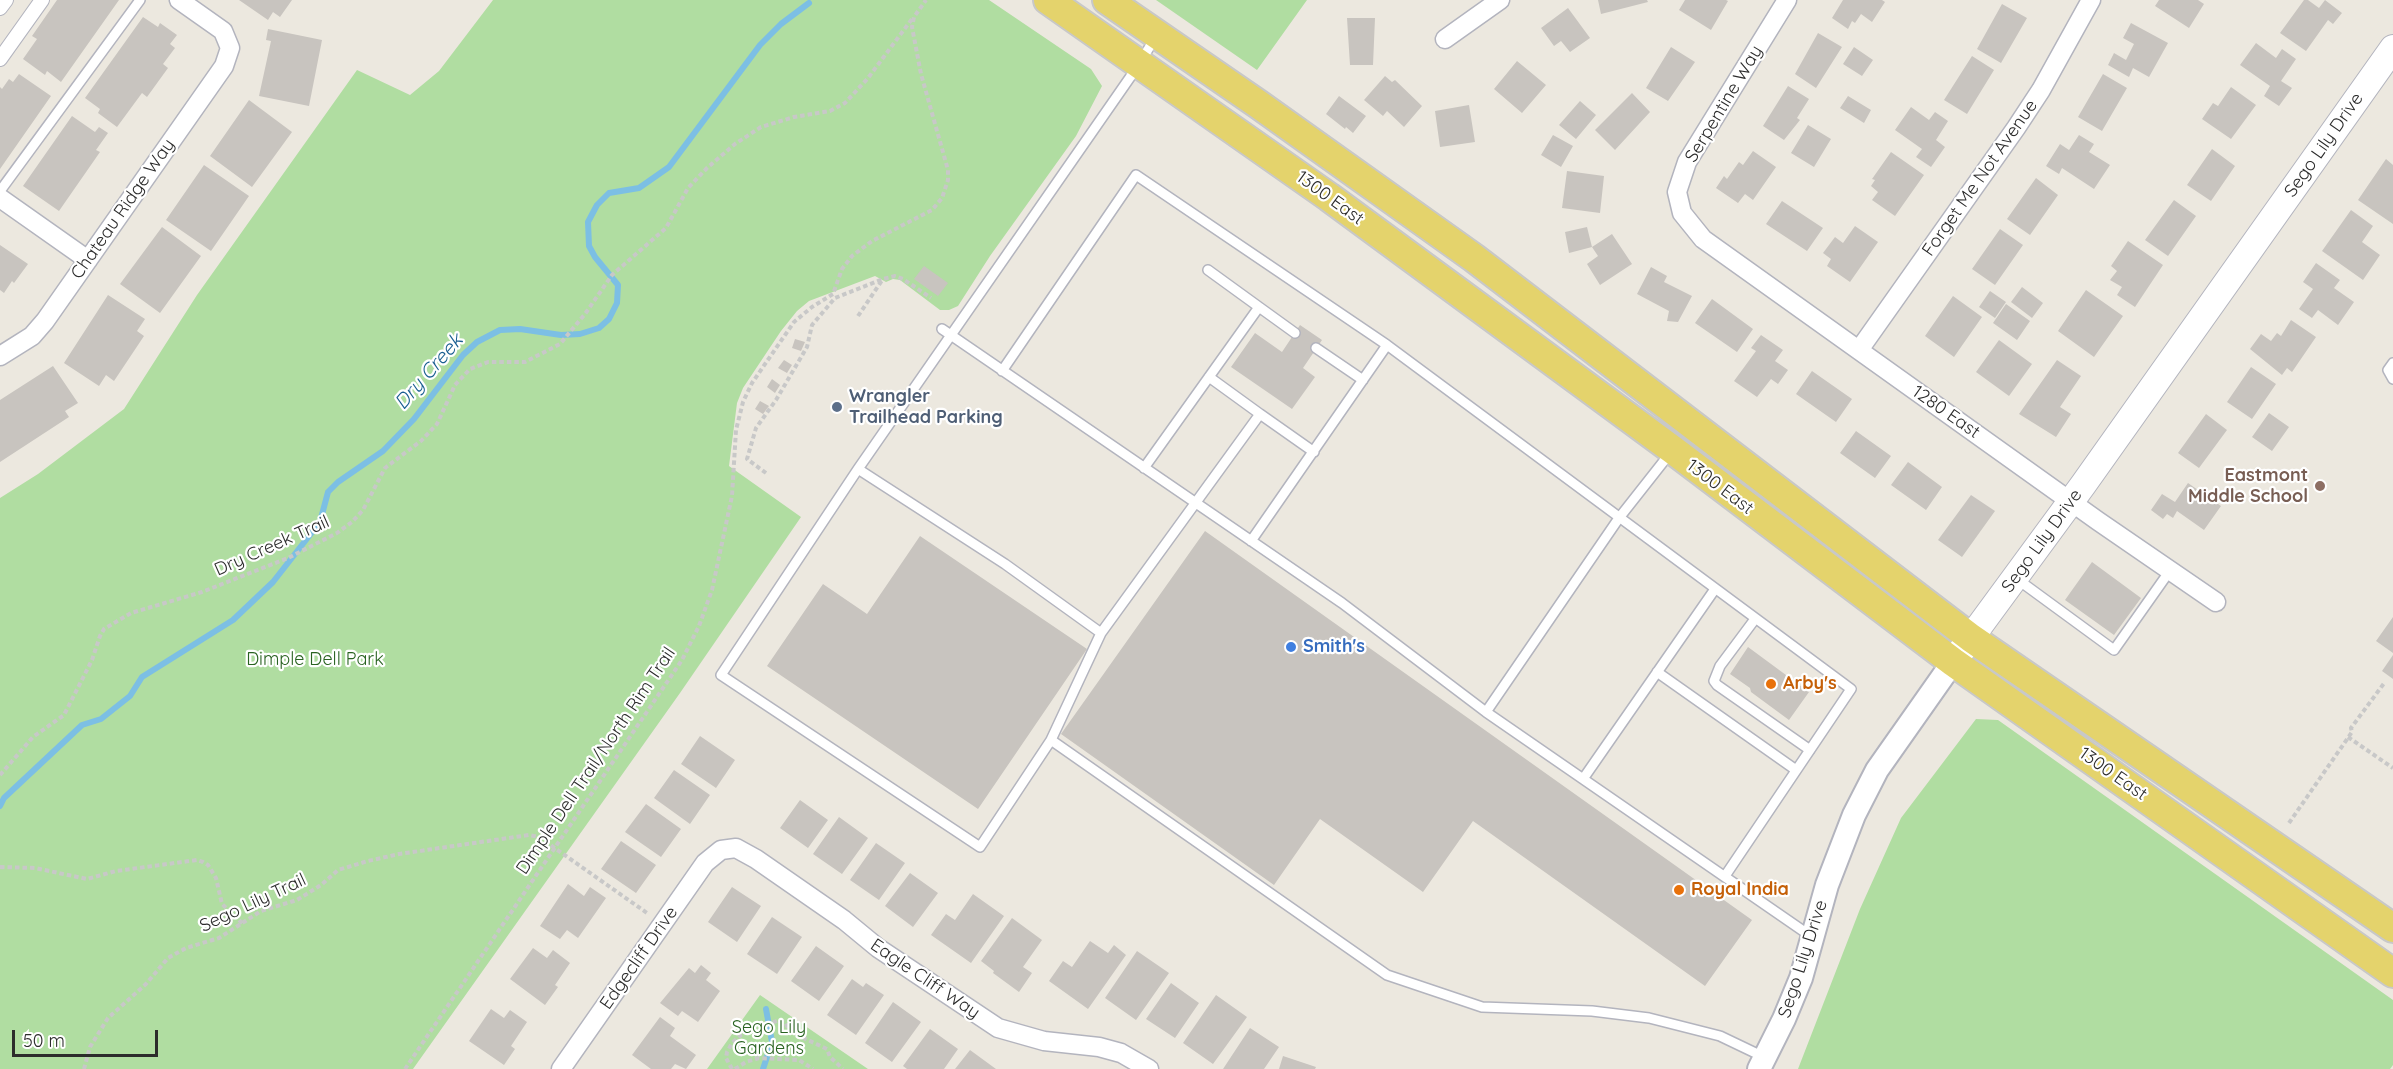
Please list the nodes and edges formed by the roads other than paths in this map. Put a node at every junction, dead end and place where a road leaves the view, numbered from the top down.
1 (6, 0) edge
2 (42, 0) edge
3 (140, 0) edge
4 (179, 0) edge
5 (1048, 0) edge
6 (1107, 0) edge
7 (1500, 0) edge
8 (1787, 0) edge
9 (2091, 0) edge
10 (0, 8) edge
11 (1157, 34) junction
12 (1445, 39) dead end
13 (2393, 48) edge
14 (0, 59) edge
15 (1140, 63) junction
16 (0, 190) edge
17 (0, 198) edge
18 (1682, 213) joint
19 (88, 260) junction
20 (1208, 270) dead end
21 (1259, 307) junction
22 (946, 332) junction
23 (1295, 333) dead end
24 (1387, 345) junction
25 (1316, 348) dead end
26 (1859, 350) junction
27 (0, 356) edge
28 (2393, 363) edge
29 (1002, 370) junction
30 (1209, 377) junction
31 (2393, 379) edge
32 (1363, 380) junction
33 (1260, 414) junction
34 (1672, 450) junction
35 (1314, 452) junction
36 (1144, 468) junction
37 (858, 469) junction
38 (1789, 498) junction
39 (2071, 502) junction
40 (1196, 503) junction
41 (1619, 518) junction
42 (1251, 541) junction
43 (2169, 572) junction
44 (2015, 578) junction
45 (1715, 589) junction
46 (2216, 602) dead end
47 (1755, 619) junction
48 (1101, 633) junction
49 (1971, 638) junction
50 (1953, 662) junction
51 (1657, 672) junction
52 (1486, 712) junction
53 (1051, 740) junction
54 (1810, 750) junction
55 (1796, 770) junction
56 (1583, 779) junction
57 (720, 850) joint
58 (1725, 876) junction
59 (2393, 928) edge
60 (1813, 938) junction
61 (2393, 973) edge
62 (1763, 1063) edge
63 (561, 1069) edge
64 (1149, 1069) edge

1 - 10 street
2 - 14 street
3 - 16 lane
4 - 19 street, Chateau Ridge Way
5 - 15 main road, 1300 East
6 - 11 main road, 1300 East
7 - 12 street
8 - 18 street, Serpentine Way
9 - 26 street, Forget Me Not Avenue
11 - 15 lane
11 - 38 main road, 1300 East
13 - 39 main road, Sego Lily Drive
15 - 22 lane
15 - 34 main road, 1300 East
17 - 19 street
18 - 26 street, 1280 East
19 - 27 street, Chateau Ridge Way
20 - 21 lane
21 - 23 lane
21 - 30 lane
22 - 29 lane
22 - 37 lane
24 - 29 lane
24 - 32 lane
24 - 41 lane
25 - 32 lane
26 - 39 street, 1280 East
28 - 31 lane
29 - 36 lane
30 - 33 lane
30 - 36 lane
32 - 35 lane
33 - 35 lane
33 - 40 lane
34 - 38 main road
34 - 41 lane
34 - 50 main road, 1300 East
35 - 42 lane
36 - 40 lane
37 - 48 lane
37 - 53 lane
38 - 49 main road, 1300 East
39 - 43 street, 1280 East
39 - 44 main road, Sego Lily Drive
40 - 42 lane
40 - 48 lane
41 - 45 lane
41 - 52 lane
42 - 52 lane
43 - 44 lane
43 - 46 street, 1280 East
44 - 49 main road, Sego Lily Drive
45 - 47 lane
45 - 51 lane
47 - 54 lane
47 - 54 lane
48 - 53 lane
49 - 50 main road, Sego Lily Drive
49 - 59 main road, 1300 East
50 - 60 street, Sego Lily Drive
50 - 61 main road, 1300 East
51 - 55 lane
51 - 56 lane
52 - 56 lane
53 - 62 lane
54 - 55 lane
55 - 58 lane
56 - 58 lane
57 - 63 street, Edgecliff Drive
57 - 64 street, Eagle Cliff Way
58 - 60 lane
60 - 62 street, Sego Lily Drive

